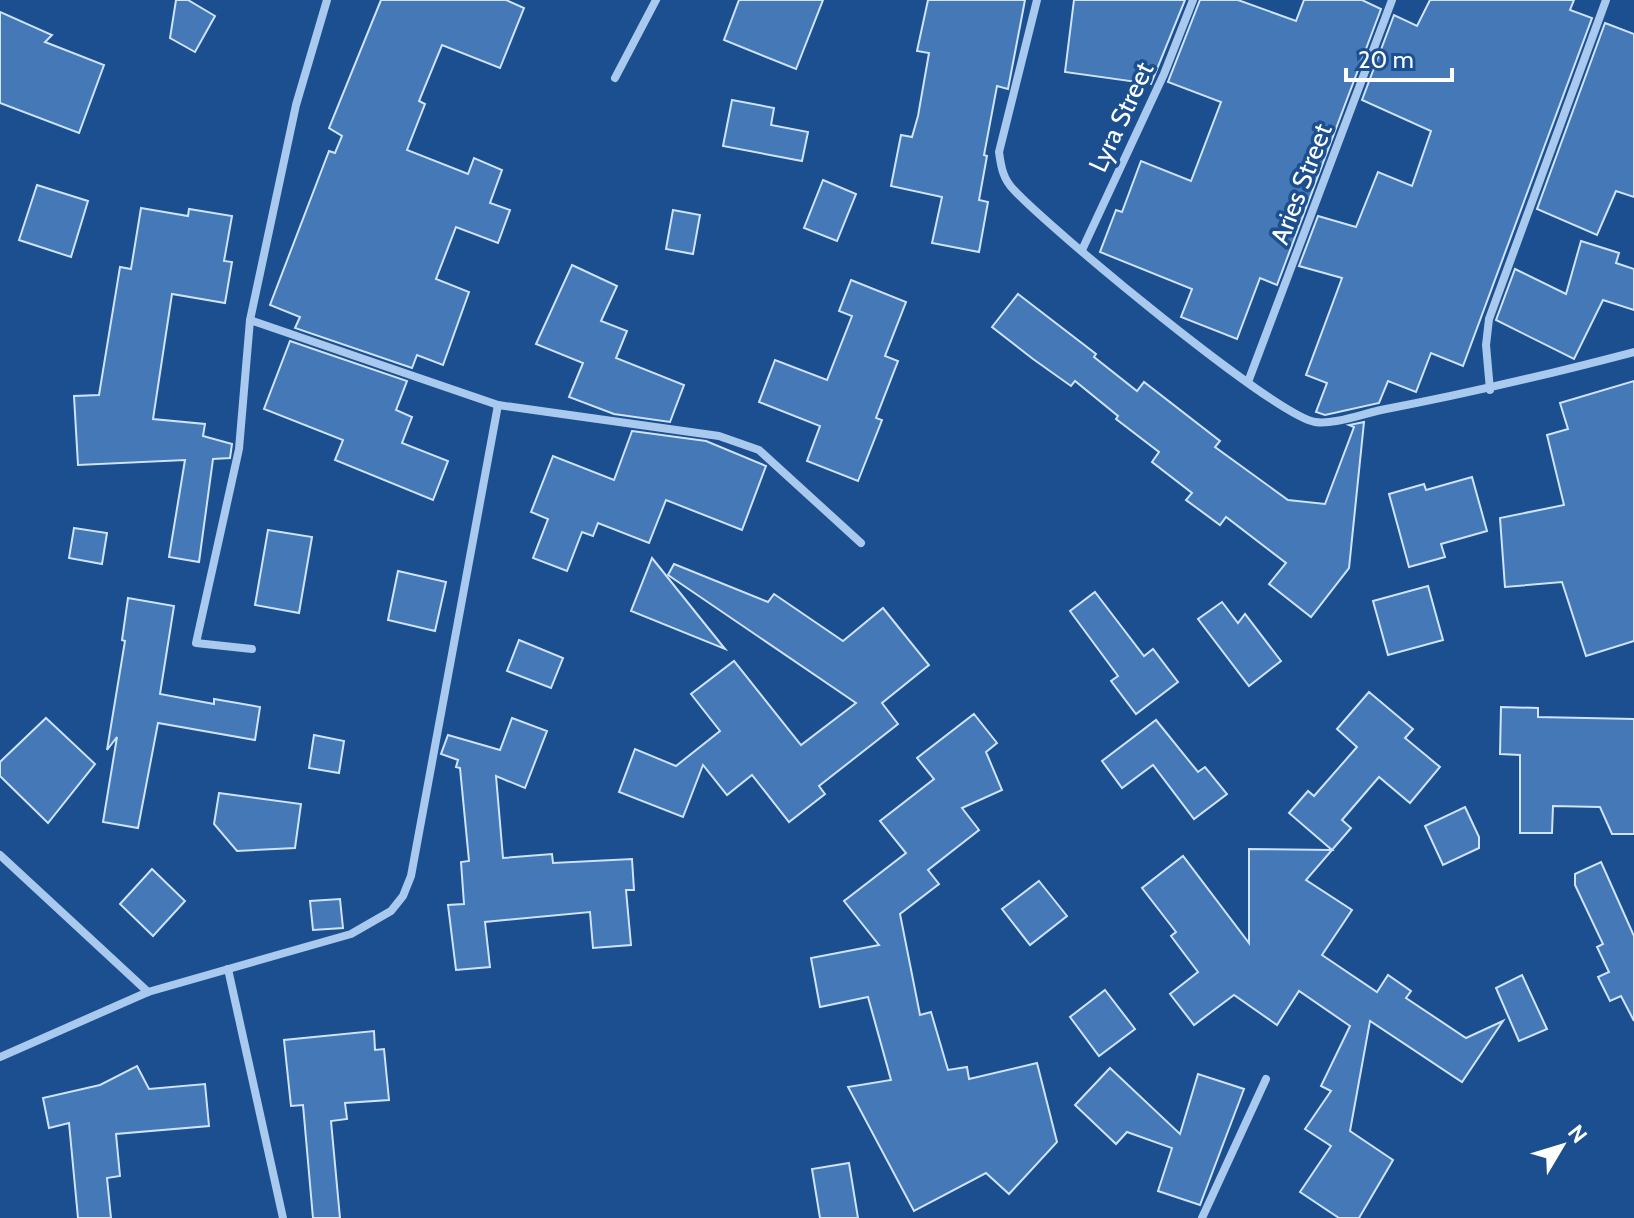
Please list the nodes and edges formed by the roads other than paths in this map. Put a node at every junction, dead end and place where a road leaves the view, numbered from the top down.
1 (327, 0) edge
2 (656, 0) edge
3 (1037, 0) edge
4 (1193, 0) edge
5 (1392, 0) edge
6 (1606, 0) edge
7 (615, 78) dead end
8 (1082, 250) junction
9 (250, 320) junction
10 (1634, 352) edge
11 (1248, 382) junction
12 (1490, 390) junction
13 (498, 405) junction
14 (861, 543) dead end
15 (252, 649) dead end
16 (0, 855) edge
17 (228, 969) junction
18 (148, 992) junction
19 (0, 1057) edge
20 (1266, 1079) dead end
21 (283, 1218) edge
22 (1202, 1218) edge

1 - 9 street
2 - 7 street
3 - 8 street
4 - 8 street, Lyra Street
5 - 11 street, Aries Street
6 - 12 street
8 - 11 street
9 - 13 street
9 - 15 street
10 - 12 street
11 - 12 street
13 - 14 street
13 - 17 street
16 - 18 street
17 - 18 street
17 - 21 street
18 - 19 street
20 - 22 street

